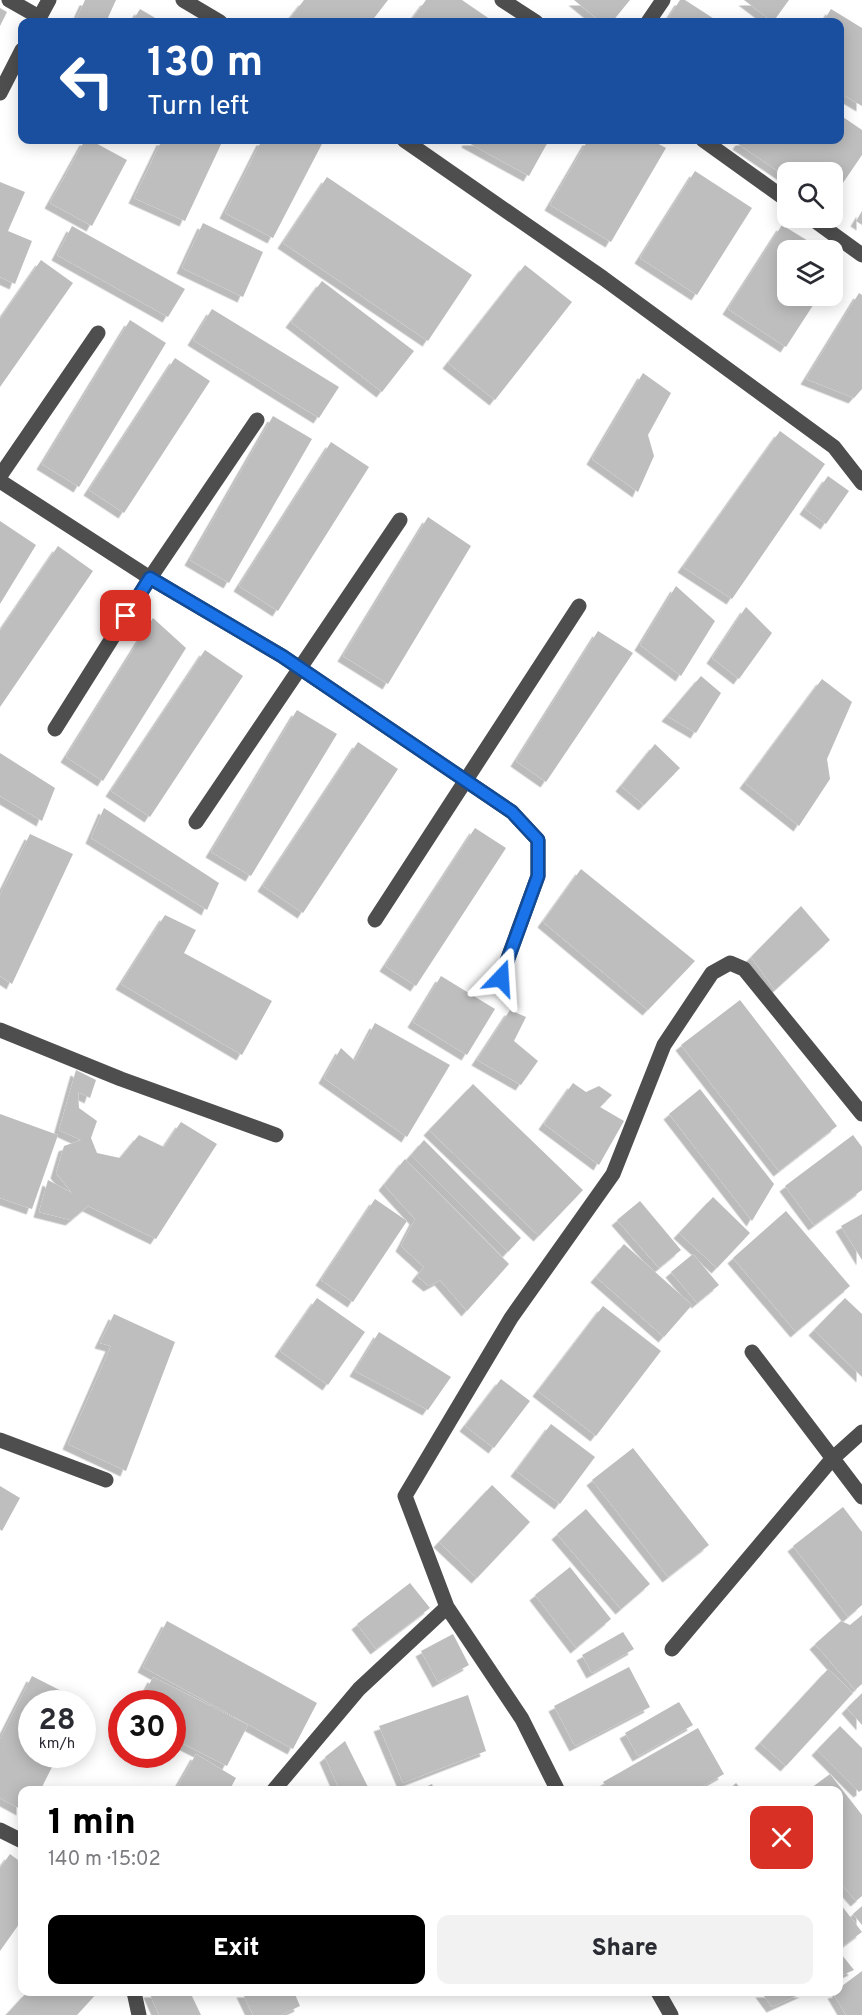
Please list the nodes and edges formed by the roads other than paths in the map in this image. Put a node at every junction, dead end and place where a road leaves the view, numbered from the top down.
1 (9, 0) edge
2 (49, 0) edge
3 (183, 0) edge
4 (502, 0) edge
5 (663, 0) edge
6 (35, 18) edge
7 (39, 18) edge
8 (213, 18) edge
9 (530, 18) edge
10 (651, 18) edge
11 (18, 58) edge
12 (0, 93) edge
13 (410, 144) edge
14 (709, 144) edge
15 (777, 193) edge
16 (824, 228) edge
17 (862, 255) edge
18 (98, 333) dead end
19 (257, 420) dead end
20 (0, 476) edge
21 (0, 481) edge
22 (862, 483) edge
23 (399, 520) dead end
24 (150, 578) junction
25 (579, 606) dead end
26 (300, 668) junction
27 (55, 729) dead end
28 (465, 780) junction
29 (196, 822) dead end
30 (375, 920) dead end
31 (501, 978) dead end
32 (0, 1030) edge
33 (862, 1114) edge
34 (276, 1136) dead end
35 (752, 1352) dead end
36 (862, 1432) edge
37 (0, 1440) edge
38 (832, 1459) junction
39 (106, 1480) dead end
40 (862, 1497) edge
41 (447, 1607) junction
42 (672, 1649) dead end
43 (277, 1786) edge
44 (556, 1786) edge
45 (0, 1830) edge
46 (18, 1839) edge
47 (135, 1996) edge
48 (660, 1996) edge
49 (139, 2015) edge
50 (671, 2015) edge

1 - 6 street
2 - 7 street
3 - 8 street
4 - 9 street
5 - 10 street
11 - 12 street
13 - 22 street
14 - 15 street
16 - 17 street
18 - 20 street
19 - 24 street
21 - 24 street
23 - 26 street
24 - 26 street
24 - 27 street
25 - 28 street
26 - 28 street
26 - 29 street
28 - 30 street
28 - 31 street
32 - 34 street
33 - 41 street
35 - 38 street
36 - 38 street
37 - 39 street
38 - 40 street
38 - 42 street
41 - 43 street
41 - 44 street
45 - 46 street
47 - 49 street
48 - 50 street

